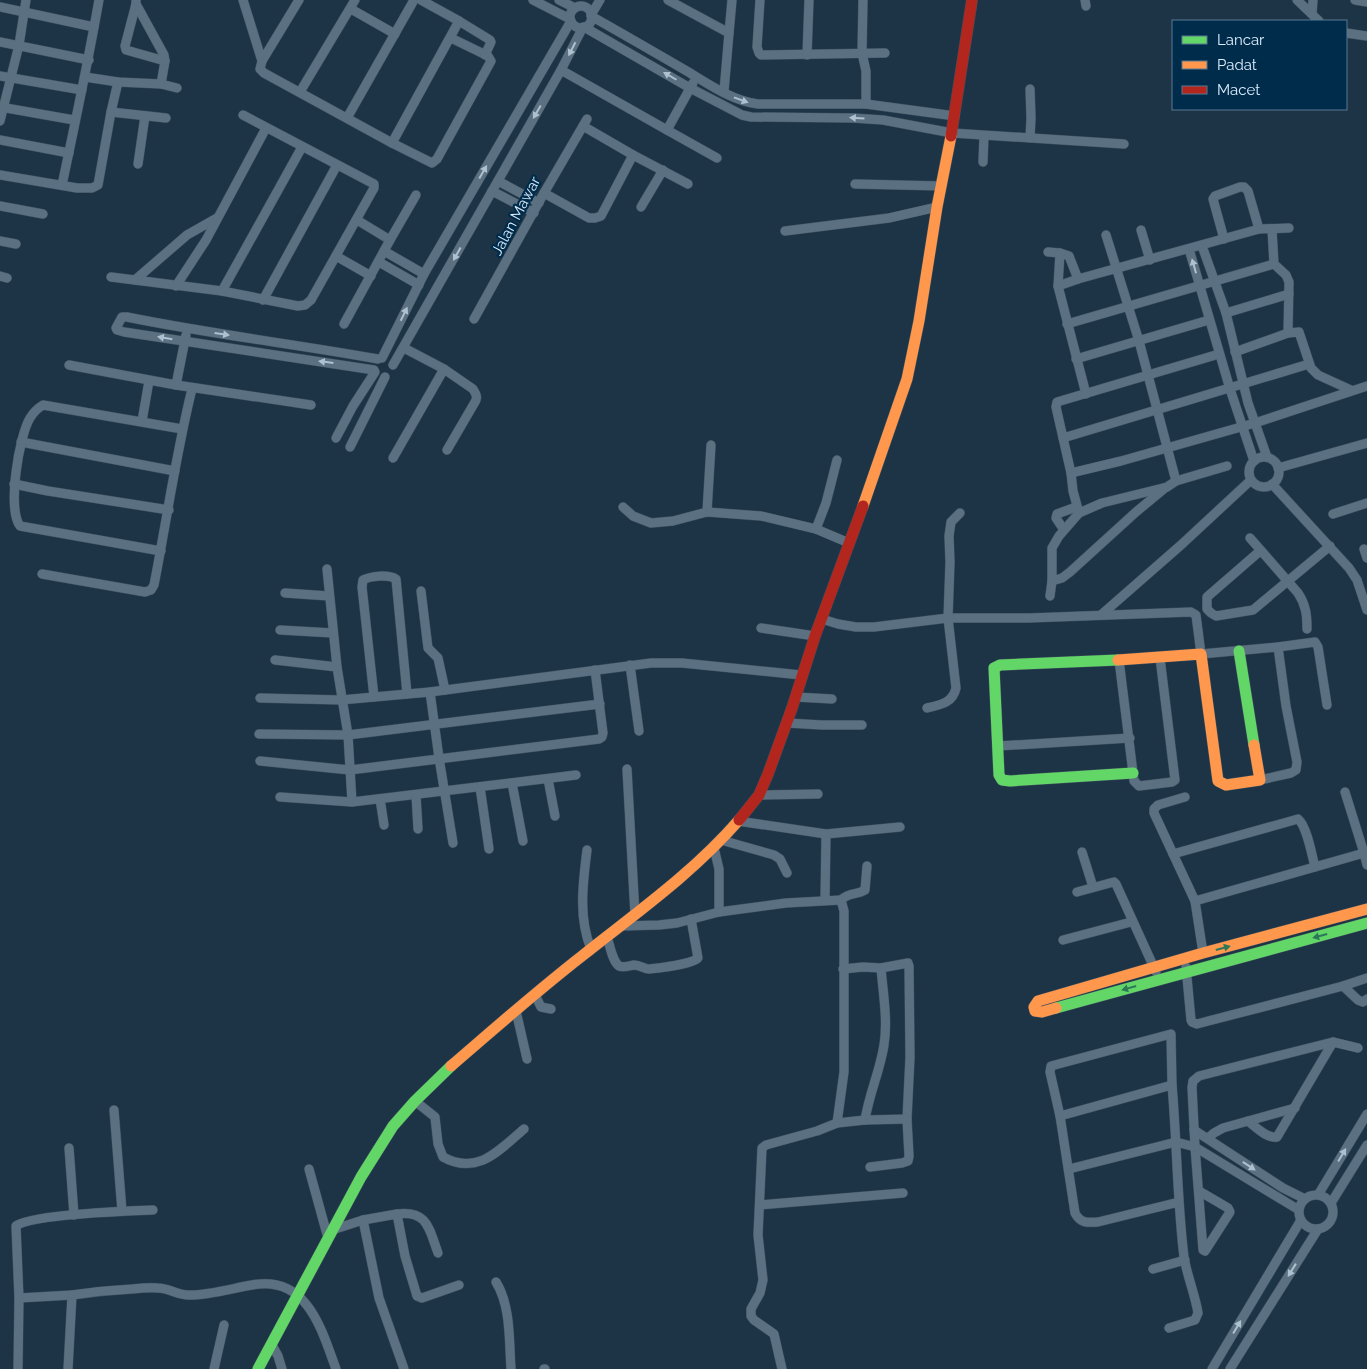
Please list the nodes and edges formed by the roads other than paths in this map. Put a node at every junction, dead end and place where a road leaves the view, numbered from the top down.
1 (26, 0) edge
2 (99, 0) edge
3 (243, 0) edge
4 (299, 0) edge
5 (355, 0) edge
6 (414, 0) edge
7 (421, 0) edge
8 (532, 0) edge
9 (559, 0) edge
10 (600, 0) edge
11 (668, 0) edge
12 (732, 0) edge
13 (760, 0) edge
14 (809, 0) edge
15 (863, 0) edge
16 (972, 0) edge
17 (1297, 0) edge
18 (1313, 0) edge
19 (1355, 0) edge
20 (136, 2) edge
21 (1367, 2) edge
22 (684, 4) edge
23 (578, 5) edge
24 (0, 7) edge
25 (350, 9) junction
26 (25, 12) junction
27 (1312, 14) junction
28 (591, 16) junction
29 (570, 20) junction
30 (1318, 20) edge
31 (459, 21) junction
32 (94, 27) junction
33 (584, 27) junction
34 (729, 33) junction
35 (1347, 33) edge
36 (395, 34) junction
37 (1367, 36) edge
38 (451, 38) junction
39 (0, 42) edge
40 (19, 45) junction
41 (862, 53) junction
42 (885, 53) dead end
43 (485, 55) junction
44 (807, 55) junction
45 (89, 60) junction
46 (165, 61) junction
47 (262, 61) junction
48 (561, 70) junction
49 (0, 76) edge
50 (85, 77) junction
51 (697, 77) junction
52 (11, 78) junction
53 (118, 82) junction
54 (161, 84) junction
55 (178, 88) dead end
56 (690, 88) junction
57 (1030, 89) dead end
58 (82, 90) junction
59 (724, 91) junction
60 (300, 92) junction
61 (781, 103) junction
62 (866, 104) junction
63 (885, 106) junction
64 (1, 108) edge
65 (915, 110) junction
66 (111, 112) junction
67 (242, 115) dead end
68 (145, 116) junction
69 (781, 116) junction
70 (955, 116) junction
71 (166, 118) dead end
72 (347, 118) junction
73 (74, 120) junction
74 (883, 120) junction
75 (0, 121) edge
76 (911, 125) junction
77 (266, 128) junction
78 (667, 130) junction
79 (952, 133) junction
80 (984, 136) junction
81 (1030, 138) junction
82 (0, 140) edge
83 (392, 143) junction
84 (1124, 144) dead end
85 (302, 147) junction
86 (69, 153) junction
87 (633, 156) junction
88 (717, 158) dead end
89 (983, 162) dead end
90 (138, 164) dead end
91 (336, 165) junction
92 (663, 170) junction
93 (0, 175) edge
94 (498, 181) junction
95 (688, 184) dead end
96 (855, 184) dead end
97 (62, 185) junction
98 (942, 186) junction
99 (492, 191) junction
100 (544, 193) junction
101 (416, 195) dead end
102 (539, 203) junction
103 (0, 206) edge
104 (641, 207) dead end
105 (937, 207) junction
106 (534, 213) junction
107 (43, 214) dead end
108 (217, 218) junction
109 (357, 220) junction
110 (1290, 228) dead end
111 (1259, 229) junction
112 (1272, 229) junction
113 (1141, 230) dead end
114 (785, 231) dead end
115 (1106, 235) dead end
116 (1224, 239) junction
117 (390, 240) junction
118 (0, 241) edge
119 (16, 244) dead end
120 (1202, 246) junction
121 (1189, 250) junction
122 (384, 251) junction
123 (1048, 252) dead end
124 (1060, 253) junction
125 (336, 256) junction
126 (1150, 260) junction
127 (379, 262) junction
128 (1274, 264) junction
129 (1117, 269) junction
130 (424, 274) junction
131 (371, 276) junction
132 (111, 277) dead end
133 (1078, 279) junction
134 (135, 280) junction
135 (1214, 281) junction
136 (419, 285) junction
137 (1199, 285) junction
138 (176, 286) junction
139 (1058, 286) junction
140 (222, 291) junction
141 (1290, 294) junction
142 (263, 300) junction
143 (1128, 306) junction
144 (1226, 313) junction
145 (474, 319) dead end
146 (1209, 320) junction
147 (344, 324) dead end
148 (1067, 324) junction
149 (187, 329) junction
150 (1288, 333) junction
151 (1139, 340) junction
152 (185, 341) junction
153 (404, 348) junction
154 (1235, 352) junction
155 (1219, 354) junction
156 (1076, 358) junction
157 (380, 359) junction
158 (1309, 364) junction
159 (69, 365) dead end
160 (393, 365) junction
161 (444, 369) junction
162 (374, 371) junction
163 (1148, 376) junction
164 (385, 377) junction
165 (149, 381) junction
166 (1243, 385) junction
167 (176, 386) junction
168 (1367, 386) edge
169 (192, 388) junction
170 (1230, 389) junction
171 (1351, 390) junction
172 (1086, 394) junction
173 (311, 405) dead end
174 (1158, 410) junction
175 (142, 421) junction
176 (1255, 423) junction
177 (1242, 426) junction
178 (182, 429) junction
179 (336, 438) dead end
180 (1063, 438) junction
181 (22, 442) junction
182 (1367, 443) edge
183 (350, 446) dead end
184 (711, 446) dead end
185 (1167, 448) junction
186 (448, 450) dead end
187 (393, 458) dead end
188 (1267, 458) junction
189 (837, 460) dead end
190 (1254, 461) junction
191 (1227, 466) dead end
192 (1278, 468) junction
193 (176, 471) junction
194 (1070, 473) junction
195 (1251, 480) junction
196 (1176, 481) junction
197 (14, 484) junction
198 (1272, 484) junction
199 (1167, 487) junction
200 (1367, 503) edge
201 (623, 507) dead end
202 (169, 510) junction
203 (1078, 510) junction
204 (707, 512) junction
205 (960, 513) dead end
206 (1333, 514) dead end
207 (816, 529) junction
208 (1064, 530) junction
209 (1250, 538) dead end
210 (849, 543) junction
211 (1330, 546) junction
212 (1260, 550) junction
213 (161, 551) junction
214 (327, 569) dead end
215 (42, 574) dead end
216 (1052, 581) junction
217 (1287, 581) junction
218 (422, 591) dead end
219 (285, 593) dead end
220 (329, 596) junction
221 (1050, 596) dead end
222 (1367, 610) edge
223 (1100, 615) junction
224 (948, 618) junction
225 (822, 619) junction
226 (761, 628) dead end
227 (1307, 629) dead end
228 (280, 630) dead end
229 (333, 633) junction
230 (815, 636) junction
231 (1278, 648) junction
232 (1238, 651) junction
233 (1201, 654) junction
234 (1160, 658) junction
235 (275, 660) dead end
236 (1119, 660) junction
237 (630, 665) junction
238 (337, 667) junction
239 (595, 670) junction
240 (801, 676) junction
241 (444, 690) junction
242 (430, 692) junction
243 (407, 694) junction
244 (374, 697) junction
245 (796, 697) junction
246 (260, 698) dead end
247 (832, 699) dead end
248 (341, 700) junction
249 (600, 704) junction
250 (1327, 705) dead end
251 (927, 708) dead end
252 (787, 723) junction
253 (434, 724) junction
254 (862, 725) dead end
255 (639, 731) dead end
256 (260, 734) dead end
257 (348, 735) junction
258 (1130, 738) junction
259 (998, 746) junction
260 (438, 758) junction
261 (260, 761) dead end
262 (627, 769) dead end
263 (350, 770) junction
264 (1133, 773) junction
265 (576, 775) dead end
266 (548, 779) junction
267 (1260, 780) junction
268 (512, 783) junction
269 (480, 787) junction
270 (444, 791) junction
271 (1345, 792) dead end
272 (818, 794) dead end
273 (416, 795) junction
274 (759, 795) junction
275 (280, 797) dead end
276 (1185, 797) dead end
277 (380, 799) junction
278 (352, 802) junction
279 (555, 816) dead end
280 (738, 821) junction
281 (384, 824) dead end
282 (900, 827) dead end
283 (418, 829) dead end
284 (826, 834) junction
285 (524, 841) dead end
286 (453, 843) dead end
287 (717, 844) junction
288 (489, 849) dead end
289 (587, 850) dead end
290 (1082, 852) dead end
291 (1364, 853) junction
292 (1173, 854) junction
293 (867, 866) dead end
294 (1367, 866) edge
295 (1315, 867) junction
296 (786, 873) dead end
297 (1093, 887) junction
298 (1077, 892) dead end
299 (825, 900) junction
300 (841, 900) junction
301 (1195, 901) junction
302 (1367, 909) edge
303 (719, 912) junction
304 (635, 914) junction
305 (691, 919) junction
306 (1132, 922) junction
307 (1367, 923) edge
308 (622, 926) junction
309 (607, 937) junction
310 (1063, 940) dead end
311 (591, 950) junction
312 (1203, 953) junction
313 (1185, 959) junction
314 (881, 968) junction
315 (843, 969) junction
316 (1187, 971) junction
317 (1156, 974) junction
318 (1367, 978) edge
319 (1343, 986) junction
320 (535, 995) junction
321 (1367, 999) edge
322 (551, 1008) dead end
323 (516, 1011) junction
324 (1332, 1042) junction
325 (1358, 1048) dead end
326 (527, 1059) dead end
327 (1172, 1084) junction
328 (415, 1101) junction
329 (1295, 1108) junction
330 (114, 1110) dead end
331 (1367, 1114) edge
332 (1060, 1116) junction
333 (907, 1119) junction
334 (865, 1120) junction
335 (1248, 1121) junction
336 (837, 1123) junction
337 (524, 1129) dead end
338 (1194, 1130) junction
339 (1208, 1138) junction
340 (1176, 1142) junction
341 (1367, 1145) edge
342 (1195, 1147) junction
343 (69, 1148) dead end
344 (1224, 1150) junction
345 (1217, 1160) junction
346 (870, 1167) dead end
347 (309, 1169) dead end
348 (1069, 1169) junction
349 (1283, 1188) junction
350 (1199, 1191) junction
351 (903, 1194) dead end
352 (1318, 1195) junction
353 (1277, 1198) junction
354 (1305, 1200) junction
355 (1179, 1202) junction
356 (1331, 1203) junction
357 (760, 1205) junction
358 (153, 1210) dead end
359 (1299, 1210) junction
360 (122, 1211) junction
361 (398, 1214) junction
362 (74, 1215) junction
363 (363, 1220) junction
364 (1301, 1220) junction
365 (1318, 1229) junction
366 (330, 1234) junction
367 (438, 1253) dead end
368 (1184, 1260) junction
369 (1154, 1269) dead end
370 (496, 1282) dead end
371 (459, 1285) dead end
372 (298, 1294) junction
373 (72, 1295) junction
374 (19, 1298) junction
375 (224, 1325) dead end
376 (1169, 1328) dead end
377 (272, 1346) junction
378 (18, 1369) edge
379 (68, 1369) edge
380 (214, 1369) edge
381 (258, 1369) edge
382 (282, 1369) edge
383 (336, 1369) edge
384 (404, 1369) edge
385 (511, 1369) edge
386 (782, 1369) edge
387 (1212, 1369) edge
388 (1230, 1369) edge

1 - 26 street
2 - 32 street
3 - 47 street
4 - 47 street
5 - 25 street
6 - 36 street
7 - 31 street
8 - 29 street
9 - 23 street
10 - 28 street
11 - 22 street
12 - 34 street
13 - 44 street
14 - 44 street
15 - 41 street
16 - 70 street
17 - 27 street
18 - 27 street
19 - 21 street
20 - 46 street
20 - 46 street
22 - 34 street
23 - 28 street
23 - 29 street
24 - 26 street
25 - 36 street
25 - 60 street
26 - 32 street
26 - 40 street
27 - 30 street
28 - 33 street
28 - 51 street
29 - 33 street
130 -> 29 street
31 - 38 street
31 - 43 street
32 - 45 street
33 -> 48 street
56 -> 33 street
34 - 59 street
35 - 37 street
36 - 72 street
38 - 43 street
38 - 83 street
39 - 40 street
40 - 45 street
40 - 52 street
41 - 42 street
41 - 44 street
41 - 62 street
43 - 83 street
45 - 50 street
46 - 54 street
47 - 60 street
48 - 78 street
48 -> 94 street
49 - 52 street
50 - 53 street
50 - 58 street
51 - 56 street
51 - 59 street
52 - 58 street
52 - 64 street
53 - 54 street
53 - 66 street
54 - 55 street
56 - 69 street
56 - 78 street
57 - 81 street
58 - 73 street
59 -> 61 street
60 - 72 street
61 - 62 street
61 - 69 street
62 - 63 street
63 - 65 street
63 - 74 street
64 - 73 street
64 - 75 street
65 - 70 street
65 - 76 street
66 - 68 street
66 - 97 street
67 - 77 street
68 - 71 street
68 - 90 street
74 -> 69 street
70 - 79 street
72 - 83 street
73 - 86 street
74 - 76 street
76 - 79 street
77 - 85 street
77 - 108 street
78 - 88 street
79 - 80 street
79 - 98 street
80 - 81 street
80 - 89 street
81 - 84 street
82 - 86 street
85 - 91 street
85 - 140 street
86 - 97 street
87 - 92 street
87 - 100 street
87 - 100 street, Jalan Mawar
91 - 109 street
91 - 142 street
92 - 95 street
92 - 104 street
93 - 97 street
94 - 99 street
94 - 102 street
96 - 98 street
98 - 105 street
99 - 106 street
99 -> 153 street
100 - 102 street, Jalan Mawar
101 - 117 street
102 - 106 street, Jalan Mawar
103 - 107 street
105 - 114 street
105 - 210 street
106 - 145 street, Jalan Mawar
108 - 134 street
108 - 138 street
109 - 117 street
109 - 125 street
110 - 112 street
111 - 112 street
111 - 116 street
111 - 116 street
112 - 128 street
113 - 126 street
115 - 129 street
116 - 120 street
117 - 122 street
118 - 119 street
120 - 121 street
120 - 135 street
121 - 126 street
137 -> 121 street
122 - 127 street
122 - 130 street
123 - 124 street
124 - 133 street
124 - 139 street
125 - 131 street
125 - 142 street
126 - 129 street
127 - 131 street
127 - 136 street
128 - 135 street
128 - 141 street
129 - 133 street
129 - 143 street
130 - 136 street
131 - 147 street
132 - 134 street
133 - 139 street
134 - 138 street
135 - 137 street
135 - 144 street
157 -> 136 street
137 - 143 street
137 - 146 street
138 - 140 street
139 - 148 street
140 - 142 street
141 - 144 street
141 - 150 street
143 - 148 street
143 - 151 street
144 - 154 street
146 - 151 street
146 - 155 street
148 - 156 street
149 - 152 street
152 -> 149 street
149 -> 157 street
150 - 154 street
150 - 158 street
151 - 156 street
151 - 163 street
162 -> 152 street
152 - 167 street
153 - 160 street
153 - 161 street
154 - 166 street
155 - 163 street
155 - 170 street
156 - 172 street
157 - 160 street
157 - 162 street
158 - 166 street
158 - 171 street
159 - 165 street
160 - 164 street
161 - 186 street
161 - 187 street
162 - 164 street
162 - 179 street
163 - 172 street
163 - 174 street
164 - 183 street
165 - 167 street
165 - 175 street
166 - 170 street
166 - 176 street
167 - 169 street
168 - 171 street
169 - 173 street
169 - 178 street
170 - 174 street
170 - 177 street
171 - 176 street
172 - 180 street
174 - 180 street
174 - 185 street
175 - 178 street
175 - 181 street
176 - 177 street
176 - 188 street
177 - 185 street
177 - 190 street
178 - 193 street
180 - 194 street
181 - 193 street
181 - 197 street
182 - 192 street
184 - 204 street
185 - 194 street
185 - 196 street
188 - 190 street
188 - 192 street
189 - 207 street
190 - 195 street
191 - 196 street
192 - 198 street
193 - 202 street
194 - 203 street
195 - 198 street
195 - 223 street
196 - 199 street
197 - 202 street
197 - 213 street
198 - 211 street
199 - 203 street
199 - 216 street
200 - 206 street
201 - 204 street
202 - 213 street
203 - 208 street
203 - 208 street
204 - 207 street
205 - 224 street
207 - 210 street
208 - 216 street
209 - 212 street
210 - 225 street
211 - 217 street
211 - 222 street
212 - 217 street
212 - 217 street
213 - 215 street
214 - 220 street
216 - 221 street
217 - 227 street
218 - 241 street
219 - 220 street
220 - 229 street
223 - 224 street
223 - 233 street
224 - 225 street
224 - 251 street
225 - 230 street
226 - 230 street
228 - 229 street
229 - 238 street
230 - 240 street
231 - 232 street
231 - 250 street
231 - 267 street
232 - 233 street
232 - 267 street
233 - 234 street
233 - 267 street
234 - 236 street
234 - 264 street
235 - 238 street
236 - 258 street
236 - 259 street
237 - 239 street
237 - 240 street
237 - 255 street
238 - 248 street
239 - 241 street
239 - 249 street
240 - 245 street
241 - 242 street
242 - 243 street
242 - 253 street
243 - 244 street
243 - 244 street
244 - 248 street
245 - 247 street
245 - 252 street
246 - 248 street
248 - 257 street
249 - 253 street
249 - 260 street
252 - 254 street
252 - 274 street
253 - 257 street
253 - 260 street
256 - 257 street
257 - 263 street
258 - 259 street
258 - 264 street
259 - 264 street
260 - 263 street
260 - 270 street
261 - 263 street
262 - 304 street
263 - 278 street
265 - 266 street
266 - 268 street
266 - 279 street
268 - 269 street
268 - 285 street
269 - 270 street
269 - 288 street
270 - 273 street
270 - 286 street
271 - 291 street
272 - 274 street
273 - 277 street
273 - 283 street
274 - 280 street
275 - 278 street
276 - 292 street
277 - 278 street
277 - 281 street
280 - 284 street
280 - 287 street
282 - 284 street
284 - 299 street
287 - 296 street
287 - 303 street
287 - 304 street
289 - 311 street
290 - 297 street
291 - 294 street
291 - 295 street
292 - 295 street
292 - 301 street
293 - 300 street
295 - 301 street
297 - 298 street
297 - 306 street
299 - 300 street
299 - 303 street
300 - 315 street
301 - 312 street
312 -> 302 street
303 - 305 street
304 - 308 street
305 - 308 street
305 - 309 street
306 - 310 street
306 - 317 street
307 -> 316 street
308 - 309 street
309 - 311 street
311 - 320 street
312 - 313 street
313 - 316 street
313 - 317 street
314 - 315 street
314 - 333 street
314 - 334 street
315 - 336 street
316 - 317 street
316 - 319 street
317 -> 317 street
318 - 319 street
319 - 321 street
320 - 322 street
320 - 323 street
323 - 326 street
323 - 328 street
324 - 325 street
324 - 329 street
324 - 338 street
327 - 332 street
327 - 332 street
327 - 340 street
328 - 337 street
328 - 366 street
329 - 335 street
329 - 335 street
330 - 360 street
352 -> 331 street
332 - 348 street
333 - 334 street
333 - 346 street
334 - 336 street
335 - 339 street
336 - 357 street
338 - 339 street
338 - 342 street
339 - 344 street
340 - 342 street
340 - 348 street
340 - 355 street
341 - 356 street
342 - 345 street
342 - 350 street
343 - 362 street
344 - 345 street
344 -> 349 street
345 - 353 street
347 - 366 street
348 - 355 street
349 - 353 street
349 - 354 street
350 - 350 street
351 - 357 street
352 - 354 street
352 - 356 street
353 - 359 street
354 - 359 street
355 - 368 street
356 - 365 street
357 - 386 street
358 - 360 street
359 - 364 street
360 - 362 street
361 - 363 street
361 - 367 street
361 - 371 street
362 - 374 street
363 - 366 street
363 - 384 street
364 - 365 street
387 -> 364 street
365 -> 388 street
366 - 372 street
368 - 369 street
368 - 376 street
370 - 385 street
372 - 373 street
372 - 377 street
372 - 383 street
373 - 374 street
373 - 379 street
374 - 378 street
375 - 380 street
377 - 381 street
377 - 382 street

